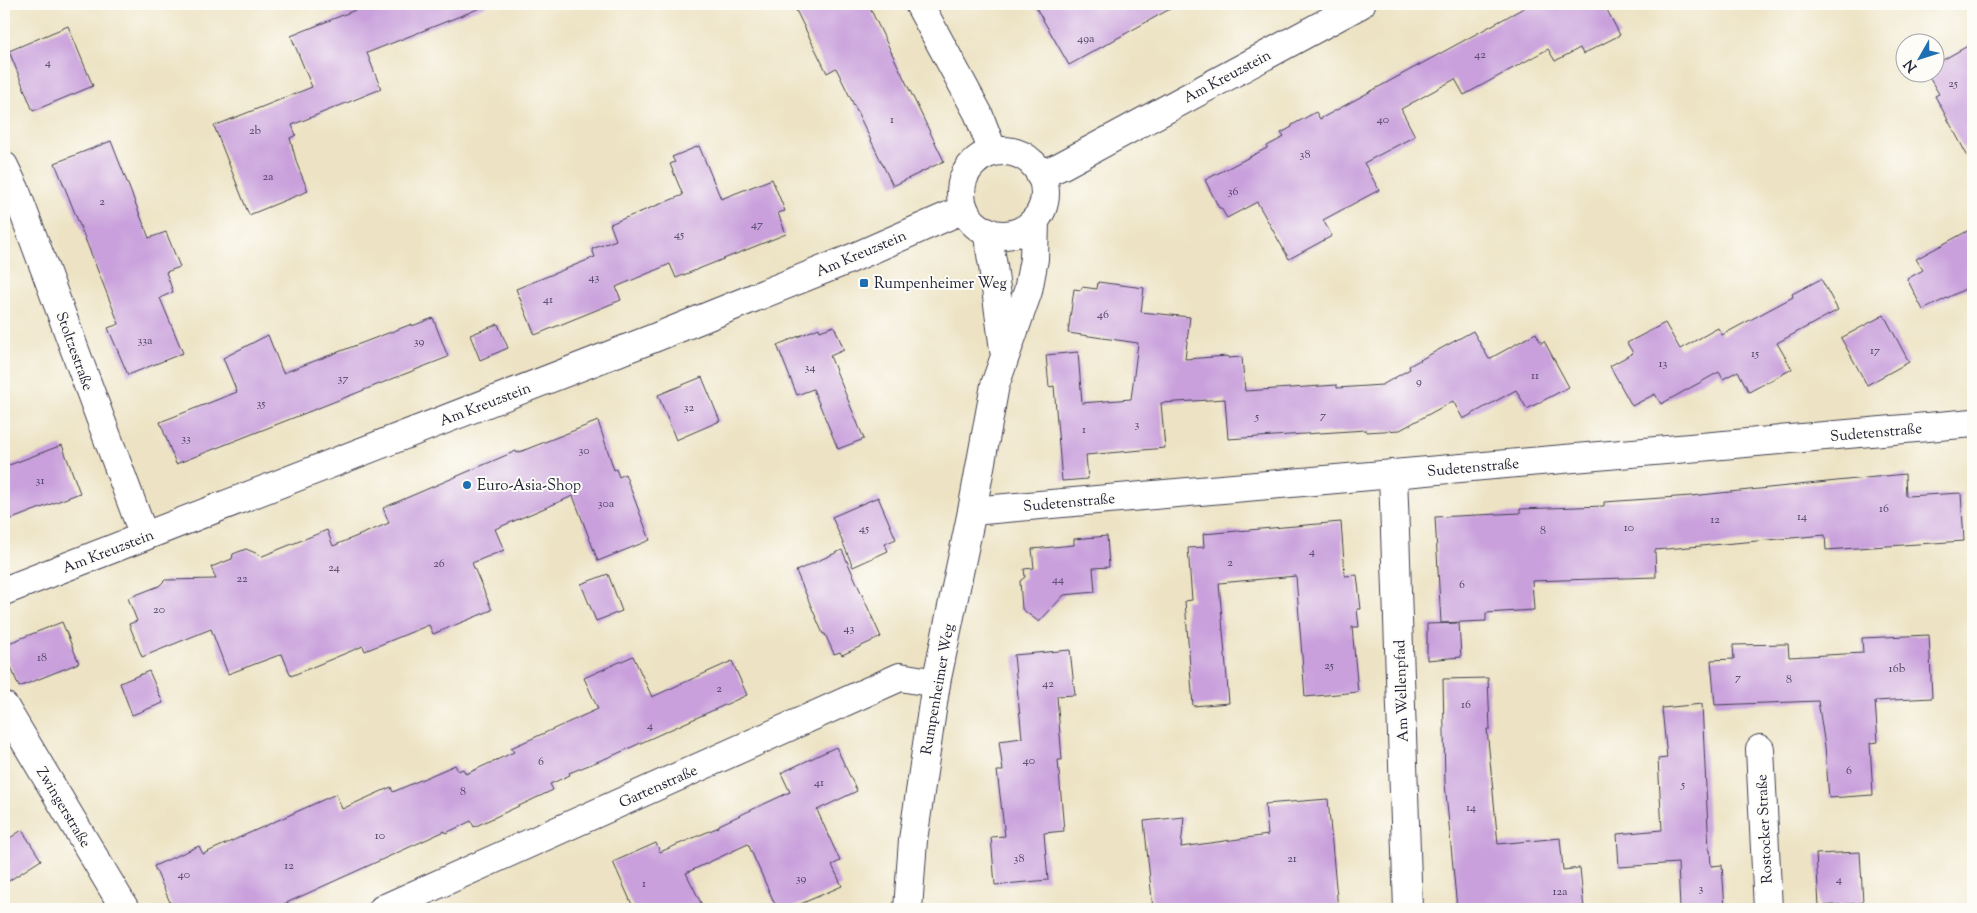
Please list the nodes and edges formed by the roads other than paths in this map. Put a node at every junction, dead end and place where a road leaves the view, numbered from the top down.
1 (919, 4) edge
2 (1361, 4) edge
3 (993, 152) junction
4 (4, 166) edge
5 (1040, 175) junction
6 (964, 209) junction
7 (1035, 220) junction
8 (986, 232) junction
9 (1005, 354) junction
10 (1973, 423) edge
11 (1393, 474) junction
12 (972, 510) junction
13 (144, 536) junction
14 (4, 592) edge
15 (936, 683) junction
16 (4, 706) edge
17 (1760, 749) dead end
18 (125, 909) edge
19 (382, 909) edge
20 (908, 909) edge
21 (1408, 909) edge
22 (1768, 909) edge

1 - 3 street
2 - 5 street, Am Kreuzstein
3 - 5 street
3 - 6 street
4 - 13 street, Stoltzestraße
5 - 7 street
6 - 8 street
6 - 13 street, Am Kreuzstein
7 - 8 street
7 - 9 street, Rumpenheimer Weg
8 - 9 street, Rumpenheimer Weg
9 - 12 street, Rumpenheimer Weg
10 - 11 street, Sudetenstraße
11 - 12 street, Sudetenstraße
11 - 21 street, Am Wellenpfad
12 - 15 street, Rumpenheimer Weg
13 - 14 street, Am Kreuzstein
15 - 19 street, Gartenstraße
15 - 20 street, Rumpenheimer Weg
16 - 18 street, Zwingerstraße
17 - 22 street, Rostocker Straße

